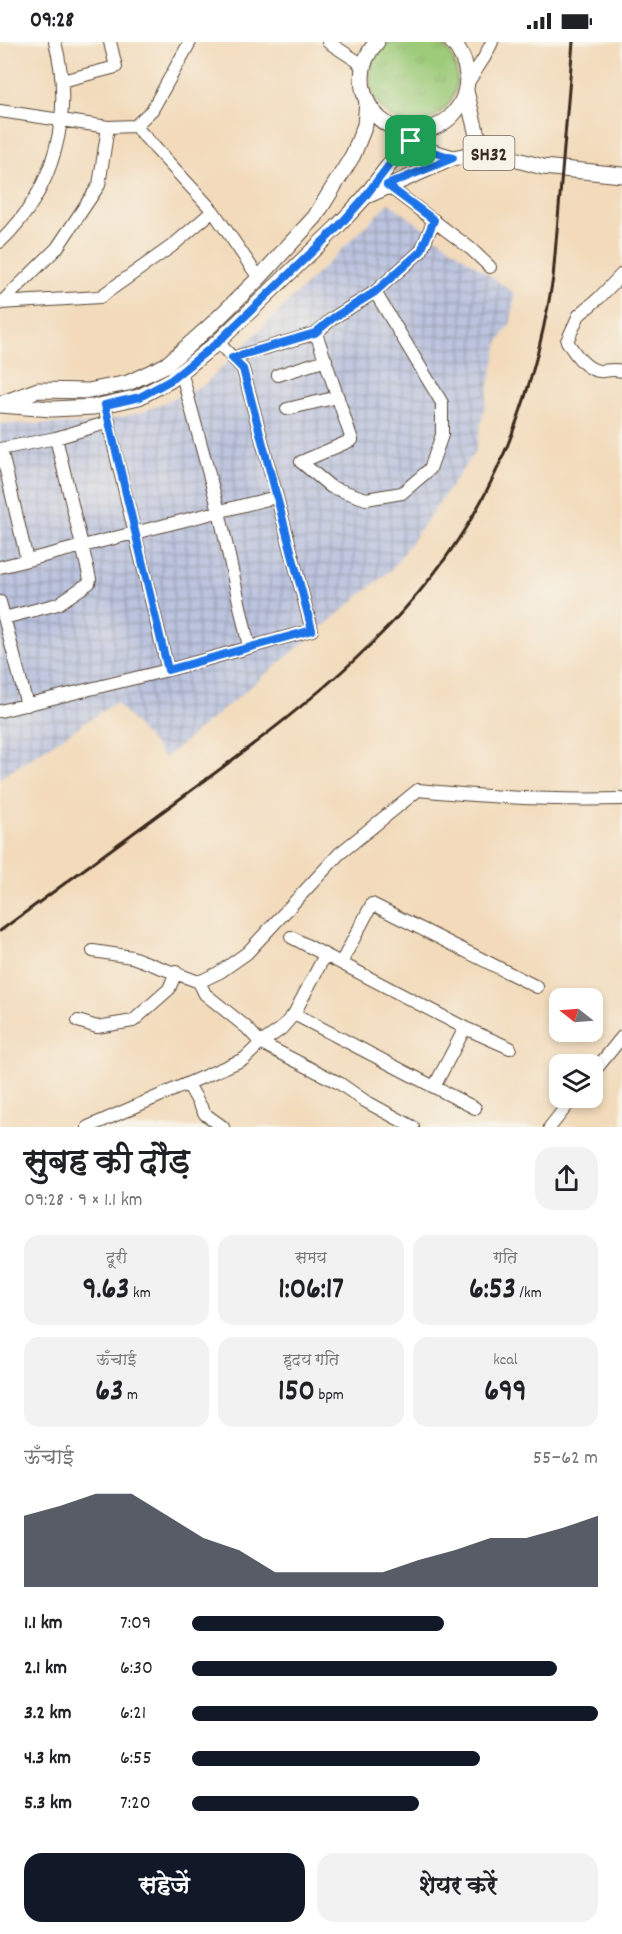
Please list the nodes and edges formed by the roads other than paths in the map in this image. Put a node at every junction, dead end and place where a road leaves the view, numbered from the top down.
1 (55, 42) edge
2 (110, 42) edge
3 (190, 42) edge
4 (328, 42) edge
5 (377, 42) edge
6 (452, 42) edge
7 (492, 42) edge
8 (363, 69) junction
9 (62, 81) junction
10 (466, 87) junction
11 (367, 101) junction
12 (0, 111) edge
13 (62, 119) junction
14 (108, 126) junction
15 (135, 126) junction
16 (416, 136) junction
17 (453, 158) junction
18 (622, 169) edge
19 (622, 175) edge
20 (387, 185) junction
21 (364, 198) junction
22 (213, 211) junction
23 (434, 220) junction
24 (0, 242) edge
25 (490, 267) dead end
26 (622, 274) edge
27 (259, 278) junction
28 (375, 292) junction
29 (0, 304) edge
30 (315, 333) junction
31 (218, 342) junction
32 (232, 358) junction
33 (326, 360) junction
34 (622, 370) edge
35 (181, 371) junction
36 (278, 375) dead end
37 (338, 396) junction
38 (0, 404) edge
39 (105, 405) junction
40 (287, 410) dead end
41 (109, 422) junction
42 (56, 438) junction
43 (1, 449) edge
44 (276, 497) junction
45 (219, 511) junction
46 (135, 533) junction
47 (81, 546) junction
48 (27, 560) junction
49 (0, 567) edge
50 (0, 602) edge
51 (4, 618) junction
52 (249, 647) junction
53 (168, 670) junction
54 (27, 705) junction
55 (0, 711) edge
56 (622, 799) edge
57 (291, 937) dead end
58 (93, 951) dead end
59 (325, 955) junction
60 (341, 963) junction
61 (176, 972) junction
62 (199, 982) junction
63 (537, 987) dead end
64 (294, 1014) junction
65 (78, 1021) dead end
66 (465, 1028) junction
67 (622, 1037) edge
68 (261, 1043) junction
69 (510, 1048) dead end
70 (603, 1060) edge
71 (188, 1084) junction
72 (434, 1087) junction
73 (475, 1108) dead end
74 (565, 1108) edge
75 (88, 1127) edge
76 (223, 1127) edge
77 (413, 1127) edge
78 (550, 1127) edge

1 - 9 street
2 - 9 street
3 - 15 street
4 - 8 street
5 - 8 main road
6 - 10 main road
7 - 10 street
8 - 11 main road
9 - 13 street
10 - 16 main road
10 - 18 main road, SH32
11 - 16 main road
11 - 27 main road, SH32
12 - 13 street
13 - 14 street
13 - 24 street
14 - 15 street
14 - 29 street
15 - 22 street
16 - 17 main road
16 - 21 main road, SH32
17 - 19 main road, SH32
17 - 20 main road, SH32
20 - 21 main road, SH32
20 - 23 street
21 - 31 main road, SH32
22 - 27 street
22 - 29 street
23 - 25 street
23 - 28 street
26 - 34 street
27 - 38 main road, SH32
28 - 30 street
28 - 37 street
30 - 32 street
30 - 33 street
31 - 32 street
31 - 35 main road, SH32
32 - 44 street
33 - 36 street
33 - 37 street
35 - 39 main road, SH32
35 - 45 street
37 - 40 street
38 - 39 main road, SH32
39 - 41 street
41 - 42 street
41 - 46 street
42 - 43 street
42 - 47 street
43 - 48 street
44 - 45 street
44 - 52 street
45 - 46 street
45 - 52 street
46 - 47 street
46 - 53 street
47 - 48 street
47 - 51 street
48 - 49 street
50 - 51 street
51 - 54 street
52 - 53 street
53 - 54 street
54 - 55 street
56 - 62 street
57 - 59 street
58 - 61 street
59 - 60 street
59 - 64 street
60 - 63 street
60 - 66 street
61 - 62 street
61 - 65 street
62 - 68 street
64 - 68 street
64 - 72 street
66 - 69 street
66 - 72 street
67 - 70 street
68 - 71 street
68 - 77 street
71 - 75 street
71 - 76 street
72 - 73 street
74 - 78 street

